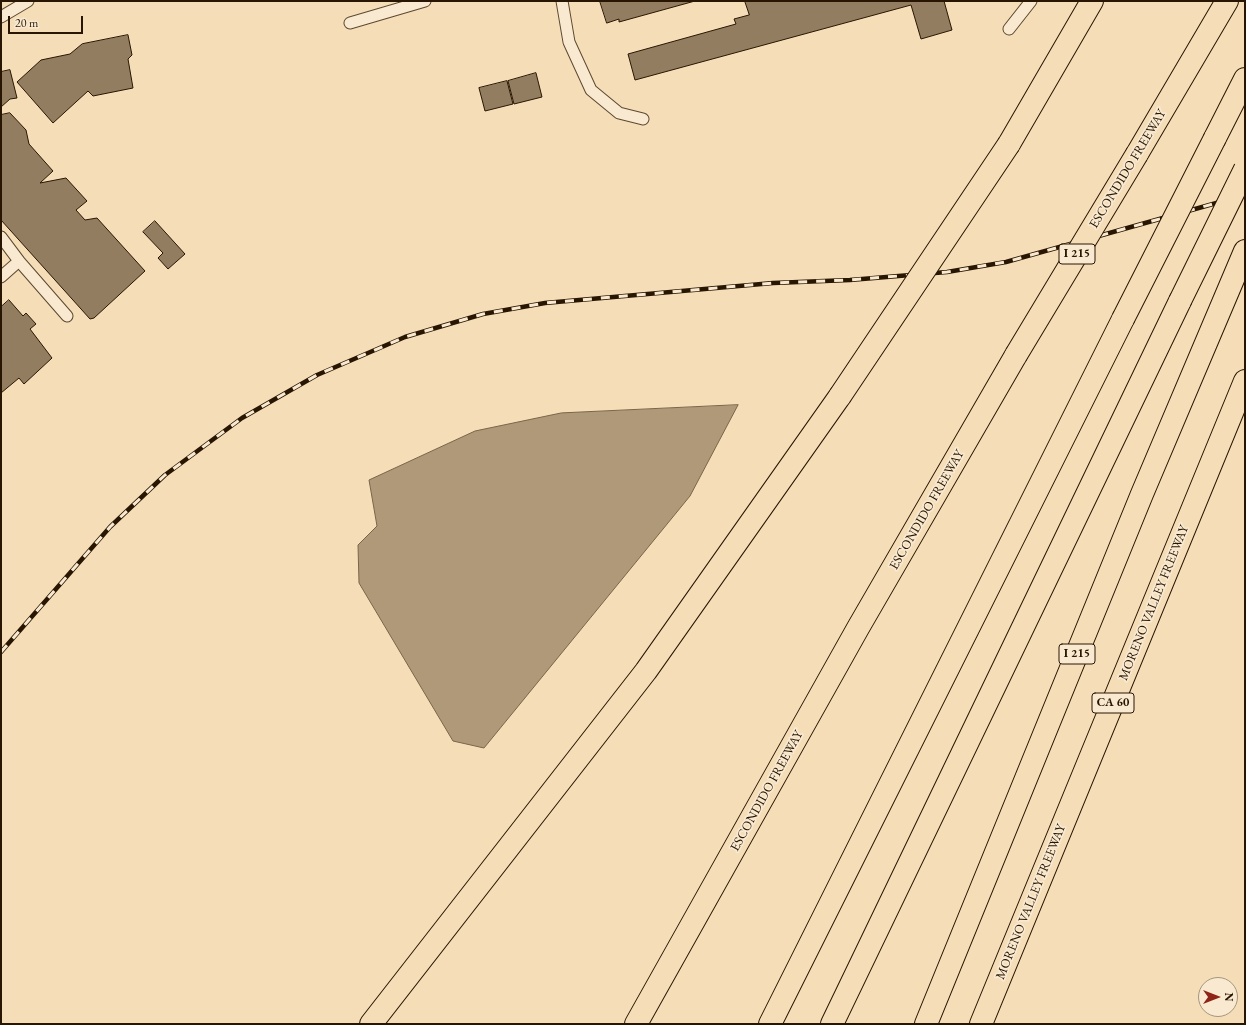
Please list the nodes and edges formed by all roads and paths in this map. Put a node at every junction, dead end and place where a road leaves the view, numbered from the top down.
1 (28, 1) edge
2 (425, 1) edge
3 (562, 1) edge
4 (1031, 1) edge
5 (1227, 1) edge
6 (1091, 2) edge
7 (1, 17) edge
8 (350, 23) dead end
9 (1009, 29) dead end
10 (1245, 79) edge
11 (643, 119) dead end
12 (1245, 169) edge
13 (1, 237) edge
14 (1245, 251) edge
15 (19, 261) junction
16 (1, 277) edge
17 (67, 316) dead end
18 (1245, 381) edge
19 (371, 1024) edge
20 (636, 1024) edge
21 (770, 1024) edge
22 (832, 1024) edge
23 (926, 1024) edge
24 (981, 1024) edge

1 - 7 lane
2 - 8 lane
3 - 11 lane
4 - 9 lane
5 - 20 highway, ESCONDIDO FREEWAY / I 215, bridge
6 - 19 highway, bridge
10 - 21 highway, bridge
12 - 22 highway, bridge
13 - 15 lane
14 - 23 highway, I 215
15 - 16 lane
15 - 17 lane
18 - 24 highway, MORENO VALLEY FREEWAY / CA 60

